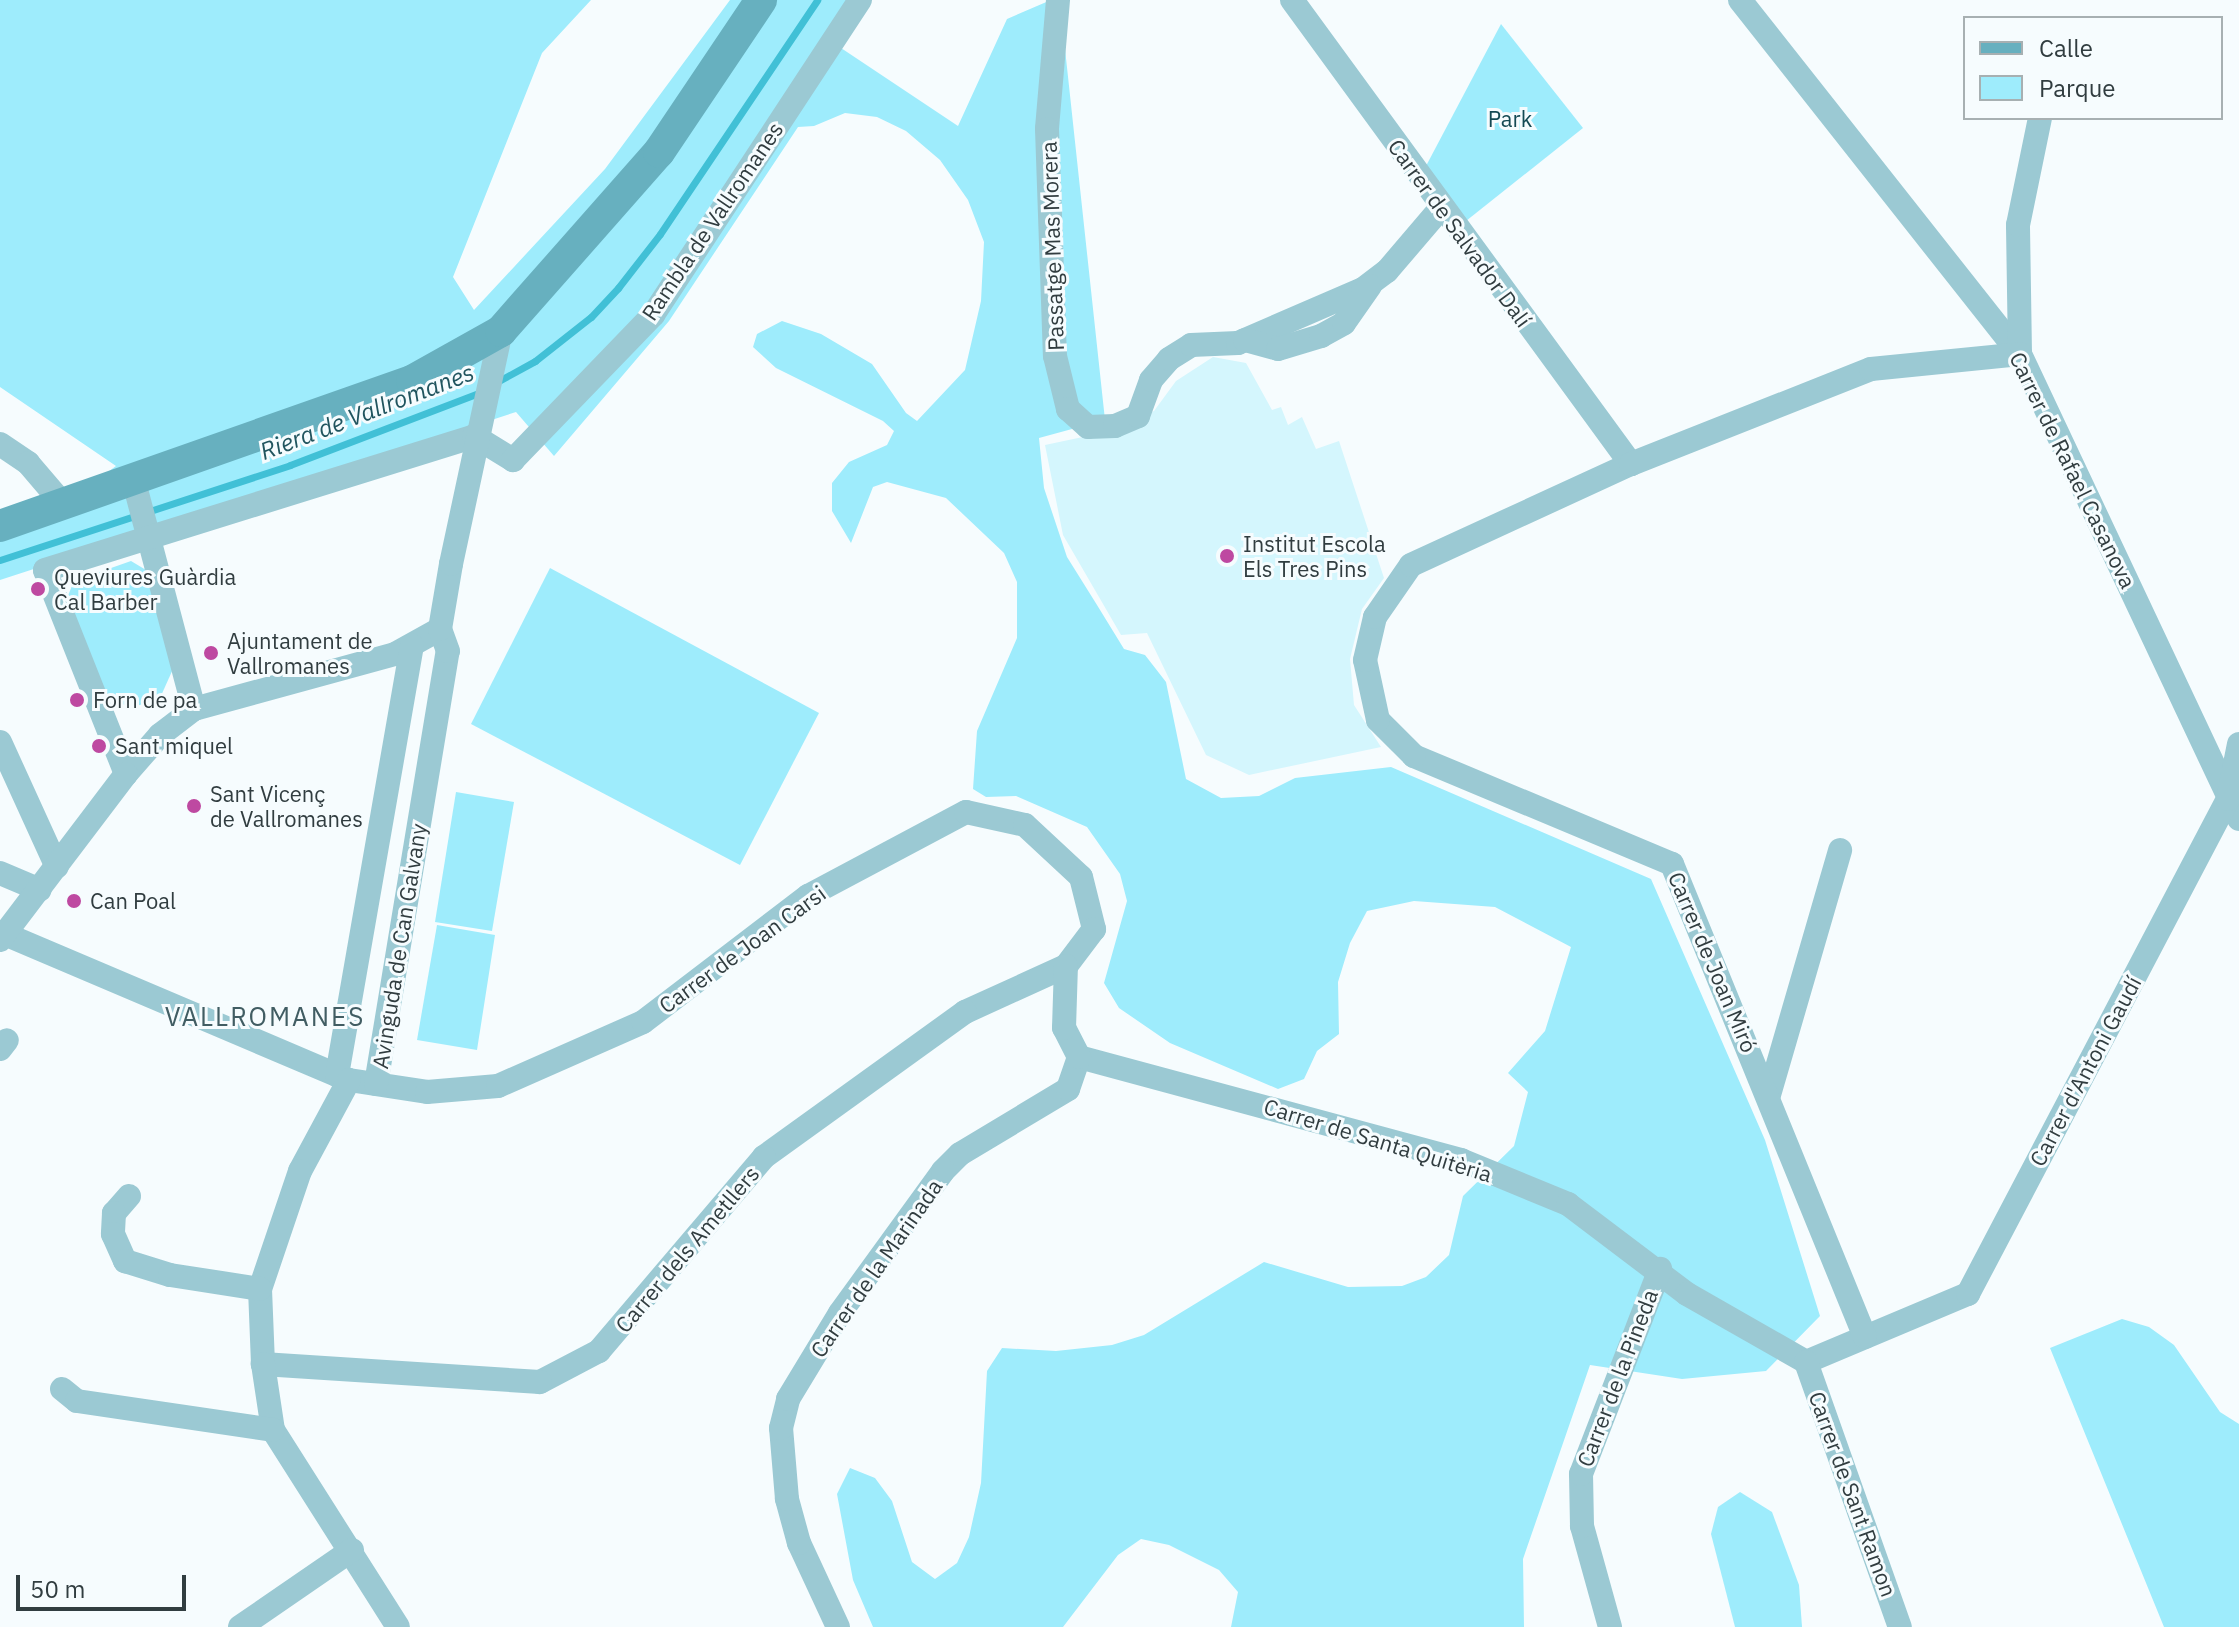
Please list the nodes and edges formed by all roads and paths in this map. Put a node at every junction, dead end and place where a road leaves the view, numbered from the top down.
1 (761, 0) edge
2 (860, 0) edge
3 (1058, 0) edge
4 (1292, 0) edge
5 (1740, 0) edge
6 (2040, 120) edge
7 (1440, 209) junction
8 (501, 331) junction
9 (2020, 354) junction
10 (474, 436) junction
11 (0, 444) edge
12 (1631, 464) junction
13 (134, 482) junction
14 (63, 504) junction
15 (0, 526) edge
16 (150, 540) junction
17 (440, 629) junction
18 (412, 645) junction
19 (194, 709) junction
20 (0, 742) edge
21 (2239, 744) edge
22 (126, 774) junction
23 (2233, 809) edge
24 (1840, 850) dead end
25 (57, 867) junction
26 (0, 873) edge
27 (40, 890) junction
28 (4, 937) edge
29 (1066, 966) junction
30 (1079, 1057) junction
31 (343, 1077) junction
32 (376, 1084) junction
33 (1769, 1095) junction
34 (129, 1196) dead end
35 (1660, 1269) junction
36 (260, 1289) junction
37 (1865, 1337) junction
38 (1806, 1362) junction
39 (263, 1364) junction
40 (62, 1389) dead end
41 (273, 1430) junction
42 (352, 1550) junction
43 (240, 1627) edge
44 (398, 1627) edge
45 (838, 1627) edge
46 (1610, 1627) edge
47 (1900, 1627) edge

1 - 8 street
2 - 10 street, Rambla de Vallromanes
3 - 7 street, Passatge Mas Morera
4 - 7 street, Carrer de Salvador Dalí
5 - 9 street, Carrer de Rafael Casanova
6 - 9 street
7 - 12 street, Carrer de Salvador Dalí
8 - 10 street, Avinguda de Can Galvany
8 - 13 street
9 - 12 street
9 - 23 street, Carrer de Rafael Casanova
10 - 16 street
10 - 17 street, Avinguda de Can Galvany
11 - 14 street
12 - 33 street, Carrer de Joan Miró
13 - 14 street
13 - 16 street
14 - 15 street
16 - 19 street
16 - 22 street
17 - 18 street
17 - 32 street, Avinguda de Can Galvany
18 - 19 street
18 - 31 street, Avinguda de Can Galvany
19 - 22 street
20 - 25 street
21 - 23 street, Carrer d'Antoni Gaudí
22 - 25 street
23 - 37 street, Carrer d'Antoni Gaudí
24 - 33 street
25 - 27 street
26 - 27 street
27 - 28 street
28 - 31 street
29 - 30 street
29 - 32 street, Carrer de Joan Carsi
29 - 39 street, Carrer dels Ametllers
30 - 35 street, Carrer de Santa Quitèria
30 - 45 street, Carrer de la Marinada
31 - 32 street, Avinguda de Can Galvany
31 - 36 street, Avinguda de Can Galvany
33 - 37 street, Carrer de Joan Miró
34 - 36 street
35 - 38 street, Carrer de Santa Quitèria
35 - 46 street, Carrer de la Pineda
36 - 39 street, Avinguda de Can Galvany
37 - 38 street
38 - 47 street, Carrer de Sant Ramon
39 - 41 street, Avinguda de Can Galvany
40 - 41 street
41 - 42 street, Avinguda de Can Galvany
42 - 43 street
42 - 44 street, Avinguda de Can Galvany

